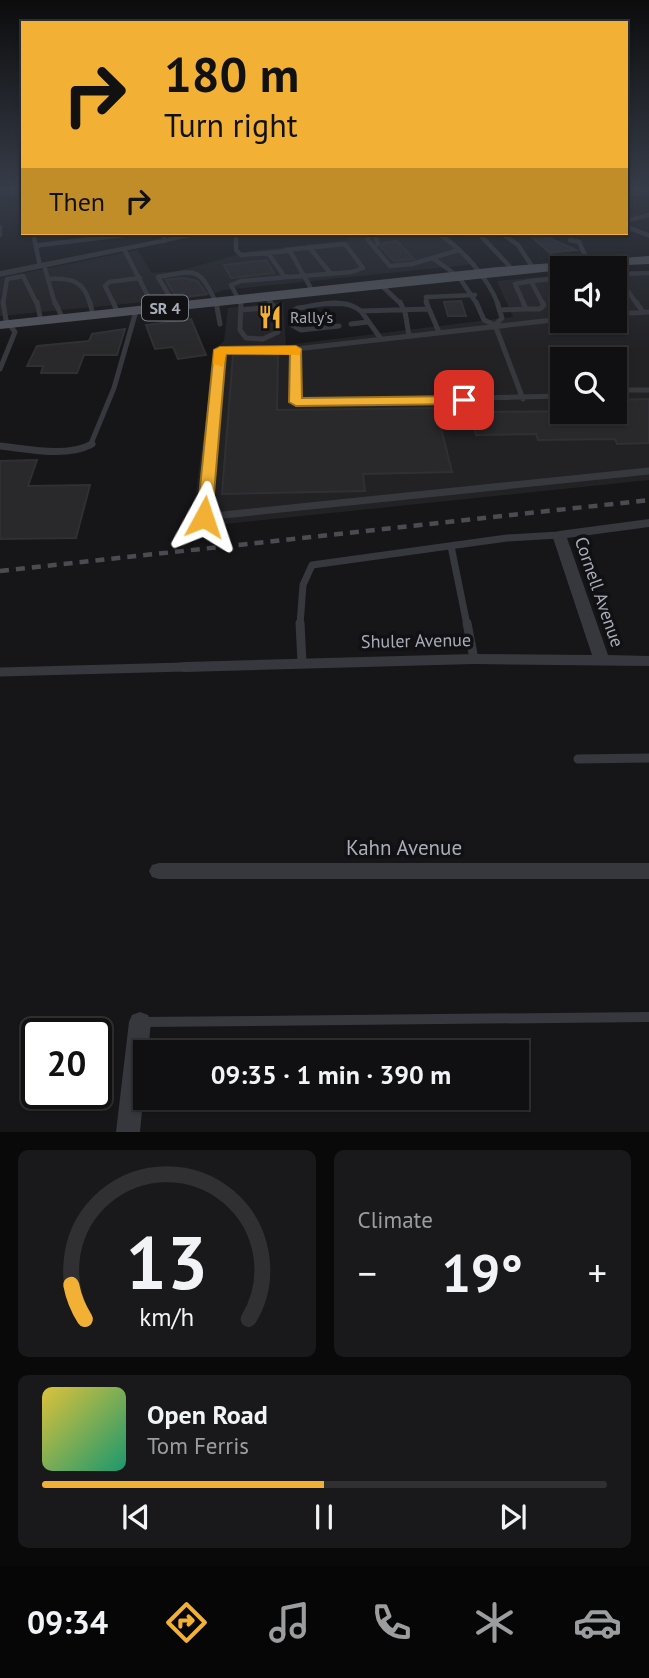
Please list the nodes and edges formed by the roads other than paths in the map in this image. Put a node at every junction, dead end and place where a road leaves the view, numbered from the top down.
1 (35, 243) edge
2 (67, 243) edge
3 (145, 243) edge
4 (236, 243) edge
5 (370, 243) edge
6 (377, 243) edge
7 (452, 243) edge
8 (487, 243) edge
9 (515, 243) edge
10 (36, 247) junction
11 (309, 247) junction
12 (124, 249) junction
13 (286, 250) junction
14 (459, 250) junction
15 (268, 253) junction
16 (434, 259) junction
17 (649, 260) edge
18 (627, 262) edge
19 (42, 266) junction
20 (396, 266) junction
21 (513, 270) junction
22 (550, 272) edge
23 (22, 273) junction
24 (649, 273) edge
25 (331, 274) junction
26 (477, 274) junction
27 (627, 274) edge
28 (4, 275) edge
29 (532, 275) junction
30 (457, 276) junction
31 (289, 277) junction
32 (304, 277) junction
33 (550, 277) edge
34 (140, 278) junction
35 (48, 279) junction
36 (380, 285) junction
37 (627, 290) edge
38 (313, 292) junction
39 (475, 295) junction
40 (270, 302) junction
41 (217, 303) junction
42 (637, 303) junction
43 (649, 303) edge
44 (241, 305) junction
45 (177, 307) junction
46 (155, 309) junction
47 (428, 309) junction
48 (526, 309) junction
49 (406, 310) junction
50 (499, 310) junction
51 (135, 311) junction
52 (361, 311) junction
53 (646, 312) edge
54 (118, 313) junction
55 (627, 313) edge
56 (93, 316) junction
57 (63, 319) junction
58 (550, 320) edge
59 (41, 321) junction
60 (368, 322) junction
61 (220, 324) dead end
62 (351, 324) dead end
63 (3, 325) edge
64 (495, 325) junction
65 (339, 326) dead end
66 (439, 332) junction
67 (410, 335) junction
68 (381, 339) junction
69 (296, 349) junction
70 (0, 369) edge
71 (627, 390) edge
72 (649, 390) edge
73 (550, 398) edge
74 (523, 399) junction
75 (0, 446) edge
76 (649, 471) edge
77 (649, 523) edge
78 (559, 534) junction
79 (451, 546) junction
80 (474, 659) junction
81 (602, 661) junction
82 (649, 661) edge
83 (302, 662) junction
84 (185, 667) joint
85 (0, 672) edge
86 (649, 758) edge
87 (578, 759) dead end
88 (159, 871) dead end
89 (649, 871) edge
90 (649, 1017) edge
91 (140, 1023) joint
92 (128, 1132) edge

1 - 10 lane
2 - 10 lane
3 - 12 street
4 - 15 lane
5 - 20 lane
6 - 20 lane
7 - 14 lane
8 - 21 lane
9 - 29 lane
10 - 19 lane
11 - 13 lane
11 - 25 lane
11 - 25 lane
12 - 19 street
12 - 34 lane
13 - 15 lane
13 - 32 lane
14 - 16 lane
14 - 26 lane
15 - 31 lane
16 - 20 lane
16 - 30 lane
17 - 18 main road, SR 4
19 - 23 street
19 - 35 lane
21 - 26 main road, SR 4
21 - 29 main road, SR 4
22 - 29 main road, SR 4
23 - 28 street
23 - 59 lane
24 - 27 lane
25 - 32 lane
26 - 30 main road, SR 4
26 - 50 lane
28 - 63 lane
29 - 33 lane
29 - 48 lane
29 - 48 lane
30 - 36 main road, SR 4
30 - 39 lane
31 - 32 lane
31 - 44 lane
32 - 38 lane
34 - 46 lane
34 - 54 lane
35 - 56 lane
35 - 57 lane
36 - 38 main road, SR 4
36 - 49 lane
37 - 42 lane
38 - 40 main road, SR 4
39 - 47 lane
39 - 64 lane
40 - 44 main road, SR 4
40 - 44 lane
41 - 44 main road, SR 4
41 - 45 main road, SR 4
41 - 45 lane
41 - 61 lane
42 - 43 lane
42 - 53 lane
45 - 46 main road, SR 4
46 - 51 main road, SR 4
47 - 49 lane
47 - 66 lane
48 - 50 lane
49 - 52 lane
49 - 67 lane
50 - 64 lane
51 - 54 main road, SR 4
51 - 75 lane
52 - 60 lane
52 - 65 lane
53 - 55 lane
54 - 56 main road, SR 4
56 - 57 main road, SR 4
57 - 59 main road, SR 4
58 - 64 lane
59 - 63 main road, SR 4
60 - 62 lane
60 - 68 lane
63 - 70 lane
64 - 66 lane
64 - 74 lane
66 - 67 lane
67 - 68 lane
68 - 69 lane
69 - 74 lane
69 - 76 lane
71 - 72 lane
73 - 74 lane
77 - 78 street
78 - 79 lane
78 - 81 street, Cornell Avenue
79 - 80 lane
79 - 83 lane
80 - 81 street, Shuler Avenue
80 - 83 street, Shuler Avenue
81 - 82 street, Shuler Avenue
83 - 84 street, Shuler Avenue
84 - 85 lane
86 - 87 lane
88 - 89 street, Kahn Avenue
90 - 91 lane
91 - 92 street

